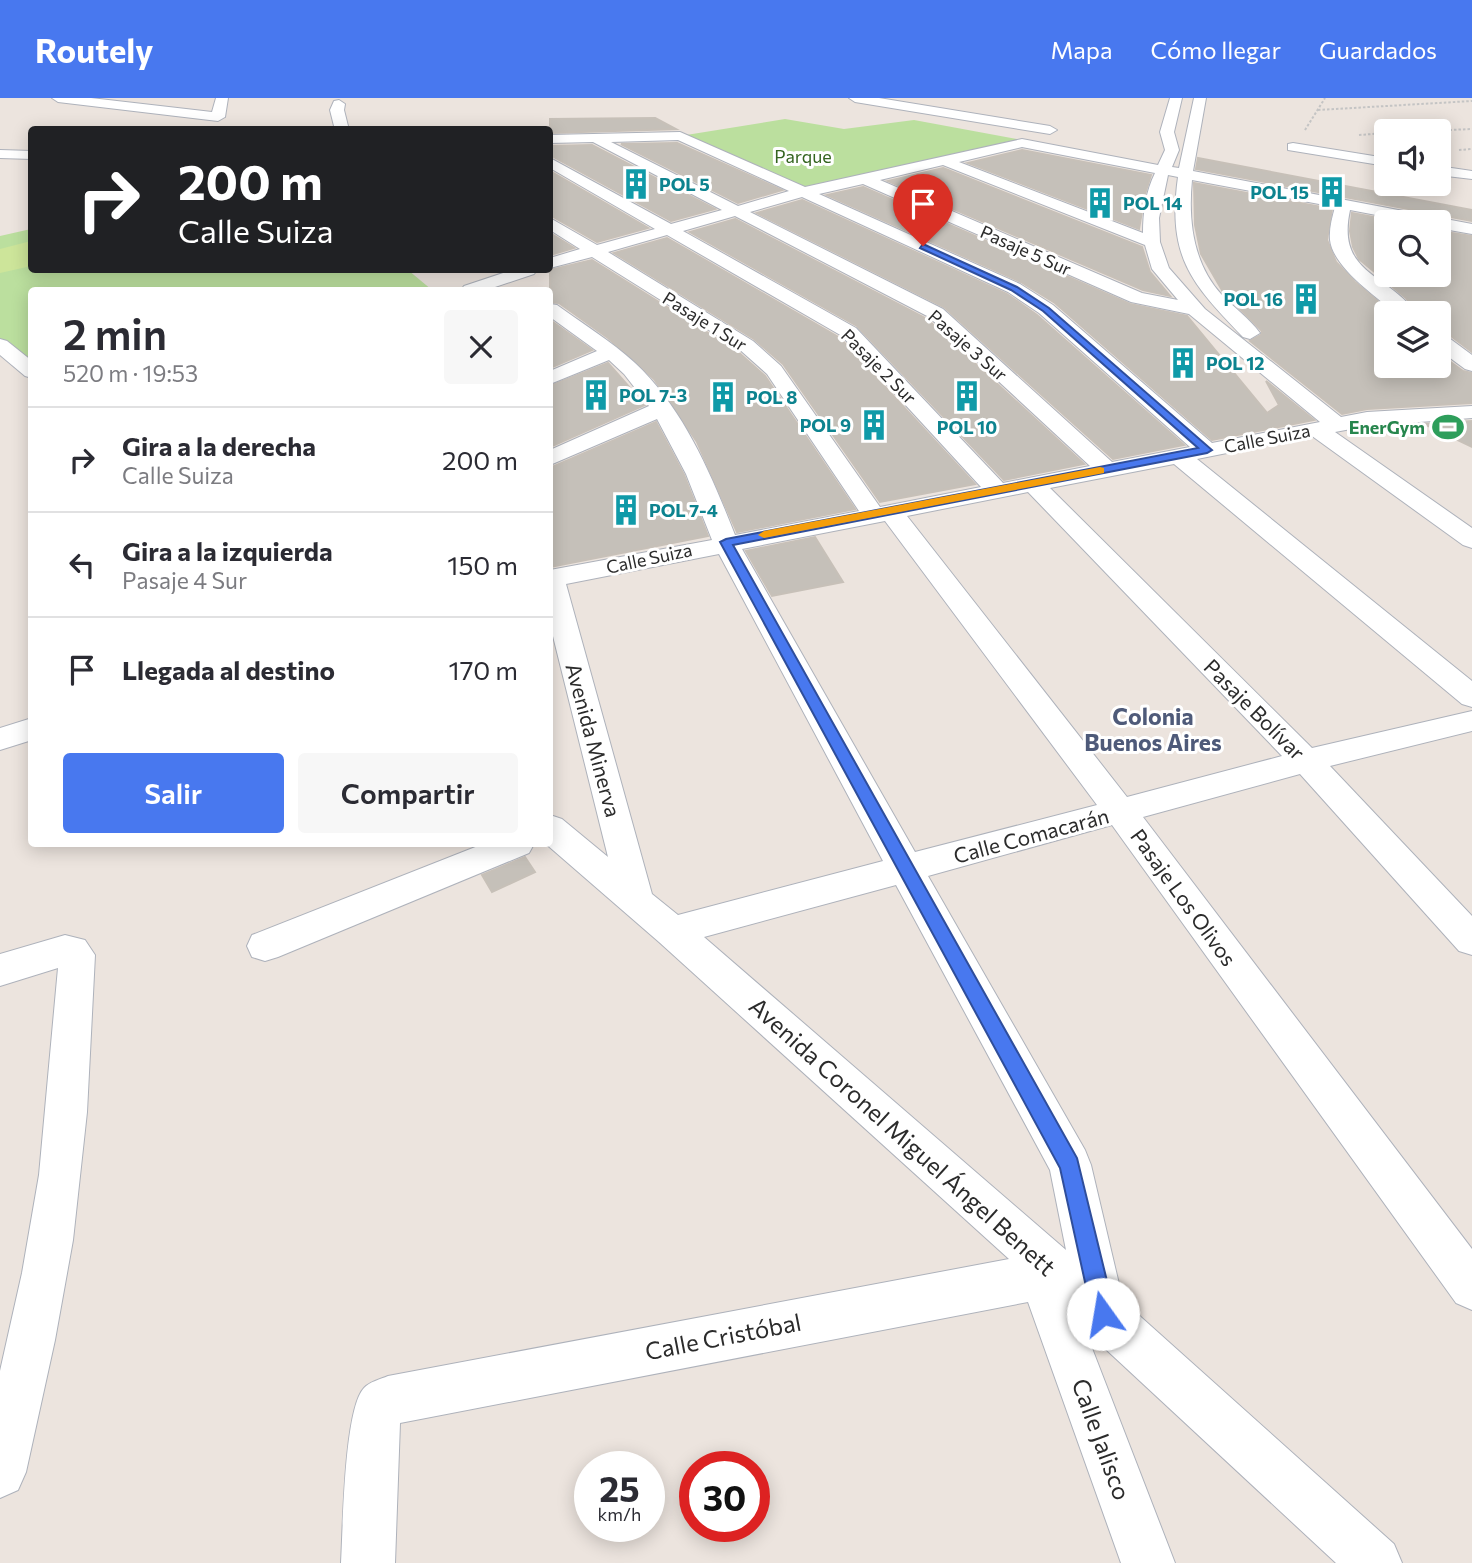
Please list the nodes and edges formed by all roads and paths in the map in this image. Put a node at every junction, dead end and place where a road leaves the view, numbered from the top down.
1 (58, 98) edge
2 (222, 98) edge
3 (855, 98) edge
4 (1177, 98) edge
5 (1200, 98) edge
6 (1325, 98) edge
7 (897, 101) edge
8 (1472, 101) edge
9 (339, 104) dead end
10 (1318, 110) junction
11 (341, 126) edge
12 (1472, 129) edge
13 (1451, 130) edge
14 (1063, 132) dead end
15 (1374, 134) edge
16 (1348, 135) dead end
17 (594, 138) junction
18 (553, 139) edge
19 (1293, 147) joint
20 (1172, 151) junction
21 (0, 154) edge
22 (28, 155) edge
23 (942, 160) junction
24 (1374, 160) edge
25 (553, 164) edge
26 (1163, 169) junction
27 (1451, 172) edge
28 (1186, 174) junction
29 (1472, 175) edge
30 (863, 178) junction
31 (801, 193) junction
32 (1345, 204) junction
33 (736, 210) junction
34 (1376, 210) edge
35 (553, 225) edge
36 (1451, 225) edge
37 (1472, 229) edge
38 (667, 230) junction
39 (1152, 242) junction
40 (592, 250) junction
41 (553, 262) edge
42 (1158, 262) junction
43 (1193, 264) junction
44 (499, 273) edge
45 (475, 287) edge
46 (520, 287) edge
47 (1393, 301) edge
48 (1194, 309) junction
49 (553, 314) edge
50 (0, 345) edge
51 (1271, 348) dead end
52 (1451, 349) edge
53 (609, 353) junction
54 (1472, 365) edge
55 (28, 369) edge
56 (553, 377) edge
57 (661, 409) junction
58 (1472, 412) edge
59 (1333, 419) junction
60 (1207, 450) junction
61 (1178, 455) junction
62 (553, 457) edge
63 (1106, 469) junction
64 (1032, 483) junction
65 (996, 490) junction
66 (882, 512) junction
67 (1472, 540) edge
68 (726, 542) junction
69 (553, 578) edge
70 (553, 590) edge
71 (1472, 697) edge
72 (1472, 721) edge
73 (28, 730) edge
74 (0, 739) edge
75 (1306, 761) junction
76 (1120, 811) junction
77 (553, 841) edge
78 (508, 847) edge
79 (905, 869) junction
80 (637, 902) junction
81 (672, 931) junction
82 (1472, 940) edge
83 (264, 946) dead end
84 (0, 970) edge
85 (1050, 1275) junction
86 (1472, 1287) edge
87 (1103, 1314) junction
88 (0, 1472) edge
89 (368, 1563) edge
90 (1148, 1563) edge
91 (1375, 1563) edge

1 - 2 street
3 - 7 street
4 - 20 street
5 - 20 street
6 - 10 path
7 - 14 street
8 - 10 path
9 - 11 street
10 - 19 path
12 - 13 path
15 - 16 path
17 - 18 street
17 - 31 street
17 - 33 street, Pasaje 3 Sur
19 - 24 street
20 - 26 street
20 - 28 street
21 - 22 street
23 - 26 street
23 - 30 street
23 - 39 street
25 - 38 street, Pasaje 2 Sur
26 - 28 street
26 - 39 street
27 - 29 street
28 - 32 street
28 - 43 street
30 - 31 street
30 - 48 street, Pasaje 5 Sur
31 - 33 street
31 - 60 street
32 - 34 street
32 - 47 street
33 - 38 street
33 - 63 street, Pasaje 3 Sur
35 - 40 street, Pasaje 1 Sur
36 - 37 street
38 - 40 street
38 - 65 street, Pasaje 2 Sur
39 - 42 street
40 - 41 street
40 - 66 street, Pasaje 1 Sur
42 - 43 street
42 - 48 street
43 - 51 street
44 - 45 street
44 - 46 street
48 - 59 street
49 - 53 street
50 - 55 street
52 - 54 street
53 - 56 street
53 - 57 street
57 - 62 street
57 - 68 street
58 - 59 street, Calle Suiza
59 - 60 street, Calle Suiza
59 - 67 street
60 - 61 street, Calle Suiza
61 - 63 street, Calle Suiza
61 - 71 street
63 - 64 street, Calle Suiza
64 - 65 street, Calle Suiza
64 - 75 street, Pasaje Bolívar
65 - 66 street, Calle Suiza
66 - 68 street, Calle Suiza
66 - 76 street, Pasaje Los Olivos
68 - 69 street, Calle Suiza
68 - 79 street
70 - 80 street, Avenida Minerva
72 - 75 street, Calle Comacarán
73 - 74 street
75 - 76 street, Calle Comacarán
75 - 82 street, Pasaje Bolívar
76 - 79 street, Calle Comacarán
76 - 86 street, Pasaje Los Olivos
77 - 80 street, Avenida Coronel Miguel Ángel Benett
78 - 83 street
79 - 81 street, Calle Comacarán
79 - 87 street
80 - 81 street, Avenida Coronel Miguel Ángel Benett
81 - 85 street, Avenida Coronel Miguel Ángel Benett
84 - 88 street
85 - 87 street, Avenida Coronel Miguel Ángel Benett
85 - 89 street, Calle Cristóbal
85 - 90 street, Calle Jalisco
87 - 91 street, Avenida Coronel Miguel Ángel Benett

